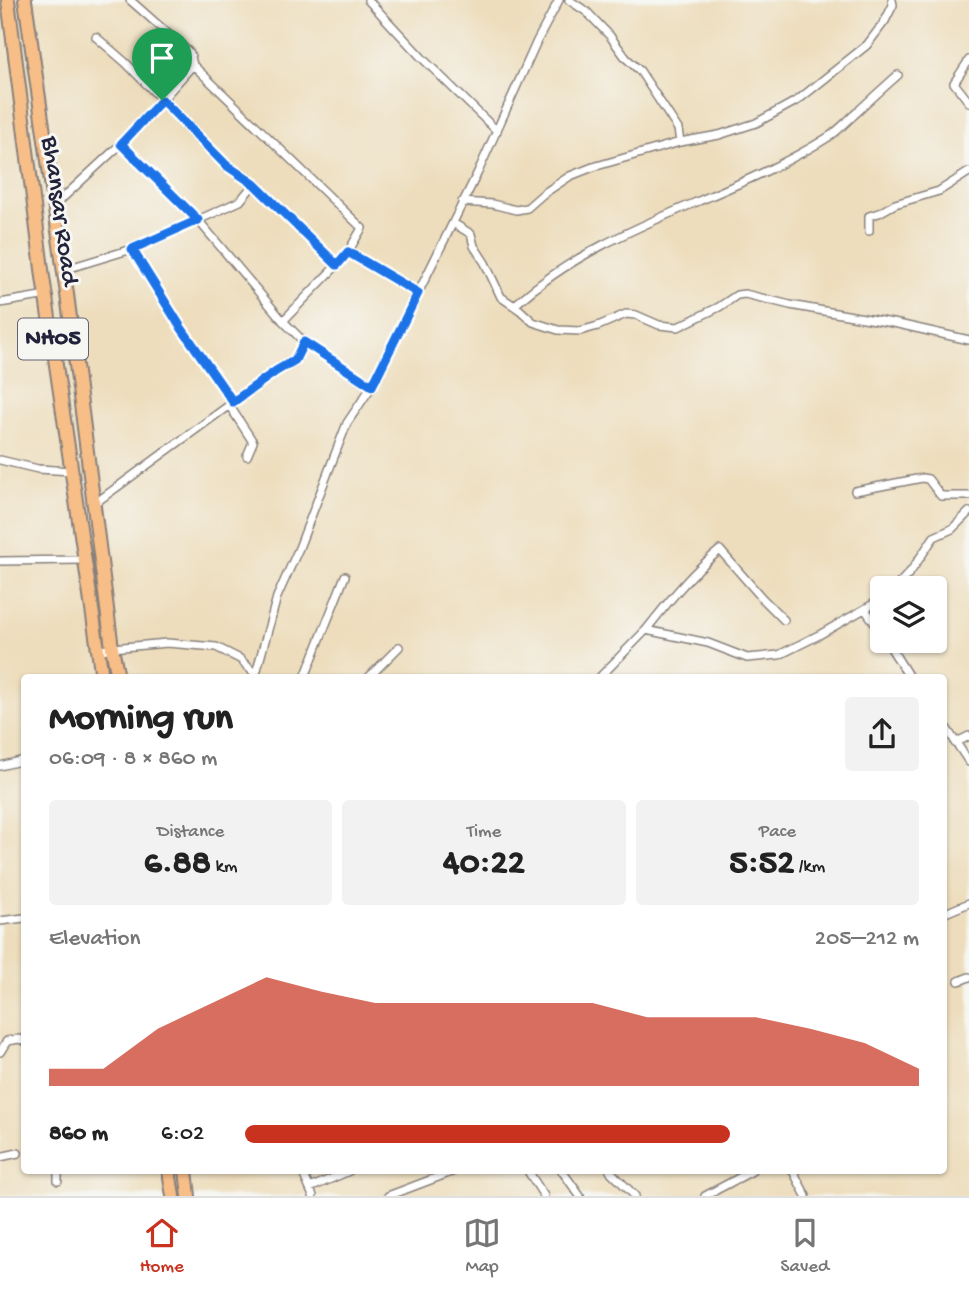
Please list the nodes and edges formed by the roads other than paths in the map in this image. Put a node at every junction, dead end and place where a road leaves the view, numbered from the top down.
1 (8, 0) edge
2 (24, 0) edge
3 (130, 0) edge
4 (368, 0) edge
5 (559, 0) edge
6 (569, 0) edge
7 (892, 0) edge
8 (96, 37) dead end
9 (969, 61) edge
10 (193, 65) junction
11 (898, 75) dead end
12 (162, 100) junction
13 (969, 102) edge
14 (497, 131) junction
15 (680, 142) junction
16 (121, 144) junction
17 (969, 172) edge
18 (254, 184) junction
19 (462, 202) junction
20 (53, 206) junction
21 (198, 220) junction
22 (453, 223) junction
23 (869, 231) dead end
24 (132, 249) junction
25 (348, 252) junction
26 (337, 265) junction
27 (63, 270) junction
28 (418, 293) junction
29 (47, 295) junction
30 (0, 303) edge
31 (514, 306) junction
32 (283, 321) junction
33 (969, 340) edge
34 (304, 342) junction
35 (372, 386) junction
36 (231, 403) junction
37 (247, 456) dead end
38 (0, 460) edge
39 (72, 471) junction
40 (855, 491) dead end
41 (969, 496) edge
42 (94, 504) junction
43 (969, 512) edge
44 (83, 560) junction
45 (0, 561) edge
46 (345, 576) dead end
47 (906, 576) edge
48 (870, 606) edge
49 (866, 609) junction
50 (870, 615) edge
51 (784, 620) dead end
52 (646, 630) junction
53 (400, 647) dead end
54 (112, 648) junction
55 (97, 651) junction
56 (894, 653) edge
57 (101, 674) edge
58 (117, 674) edge
59 (254, 674) edge
60 (257, 674) edge
61 (307, 674) edge
62 (372, 674) edge
63 (603, 674) edge
64 (907, 674) edge
65 (947, 729) edge
66 (969, 736) edge
67 (956, 743) junction
68 (21, 761) edge
69 (969, 762) edge
70 (0, 766) edge
71 (969, 903) edge
72 (947, 912) edge
73 (21, 918) edge
74 (0, 921) edge
75 (969, 977) edge
76 (959, 981) dead end
77 (21, 1040) edge
78 (0, 1052) edge
79 (19, 1153) dead end
80 (0, 1157) edge
81 (58, 1174) edge
82 (169, 1174) edge
83 (186, 1174) edge
84 (303, 1174) edge
85 (344, 1174) edge
86 (446, 1174) edge
87 (530, 1174) edge
88 (564, 1174) edge
89 (613, 1174) edge
90 (746, 1174) edge
91 (795, 1174) edge
92 (58, 1181) dead end
93 (312, 1192) edge
94 (173, 1196) edge
95 (189, 1196) edge
96 (388, 1196) edge
97 (544, 1196) edge
98 (580, 1196) edge
99 (635, 1196) edge
100 (705, 1196) edge
101 (806, 1196) edge

1 - 29 highway, Bhansar Road / NH05
2 - 20 highway, Bhansar Road / NH05
3 - 10 street
4 - 14 street
5 - 14 street
6 - 15 street
7 - 15 street
8 - 12 street
9 - 13 street
10 - 12 street
10 - 25 street
11 - 31 street
12 - 16 street
12 - 18 street
14 - 19 street
15 - 19 street
16 - 20 street
16 - 21 street
17 - 23 street
18 - 21 street
18 - 26 street
19 - 22 street
20 - 27 highway, Bhansar Road / NH05
21 - 24 street
21 - 32 street
22 - 28 street
22 - 31 street
24 - 27 street
24 - 36 street
25 - 26 street
25 - 28 street
26 - 32 street
27 - 42 highway, Bhansar Road / NH05
28 - 35 street
29 - 30 street
29 - 39 highway, Bhansar Road / NH05
31 - 33 street
32 - 34 street
34 - 35 street
34 - 36 street
35 - 60 street
36 - 37 street
36 - 42 street
38 - 39 street
39 - 44 highway, Bhansar Road / NH05
40 - 41 street
42 - 54 highway, Bhansar Road / NH05
43 - 47 street
44 - 45 street
44 - 55 highway, Bhansar Road / NH05
46 - 61 street
48 - 49 street
49 - 50 street
49 - 52 street
51 - 52 street
52 - 63 street
53 - 62 street
54 - 55 street
54 - 58 highway, Bhansar Road / NH05
54 - 59 street
55 - 57 highway, Bhansar Road / NH05
56 - 64 street
65 - 67 street
66 - 67 street
67 - 69 street
68 - 70 street
71 - 72 street
73 - 74 street
75 - 76 street
77 - 78 street
79 - 80 street
81 - 92 street
82 - 94 highway
83 - 95 highway
84 - 93 street
85 - 93 street
86 - 96 street
87 - 97 street
88 - 98 street
89 - 99 street
90 - 100 street
91 - 101 street

